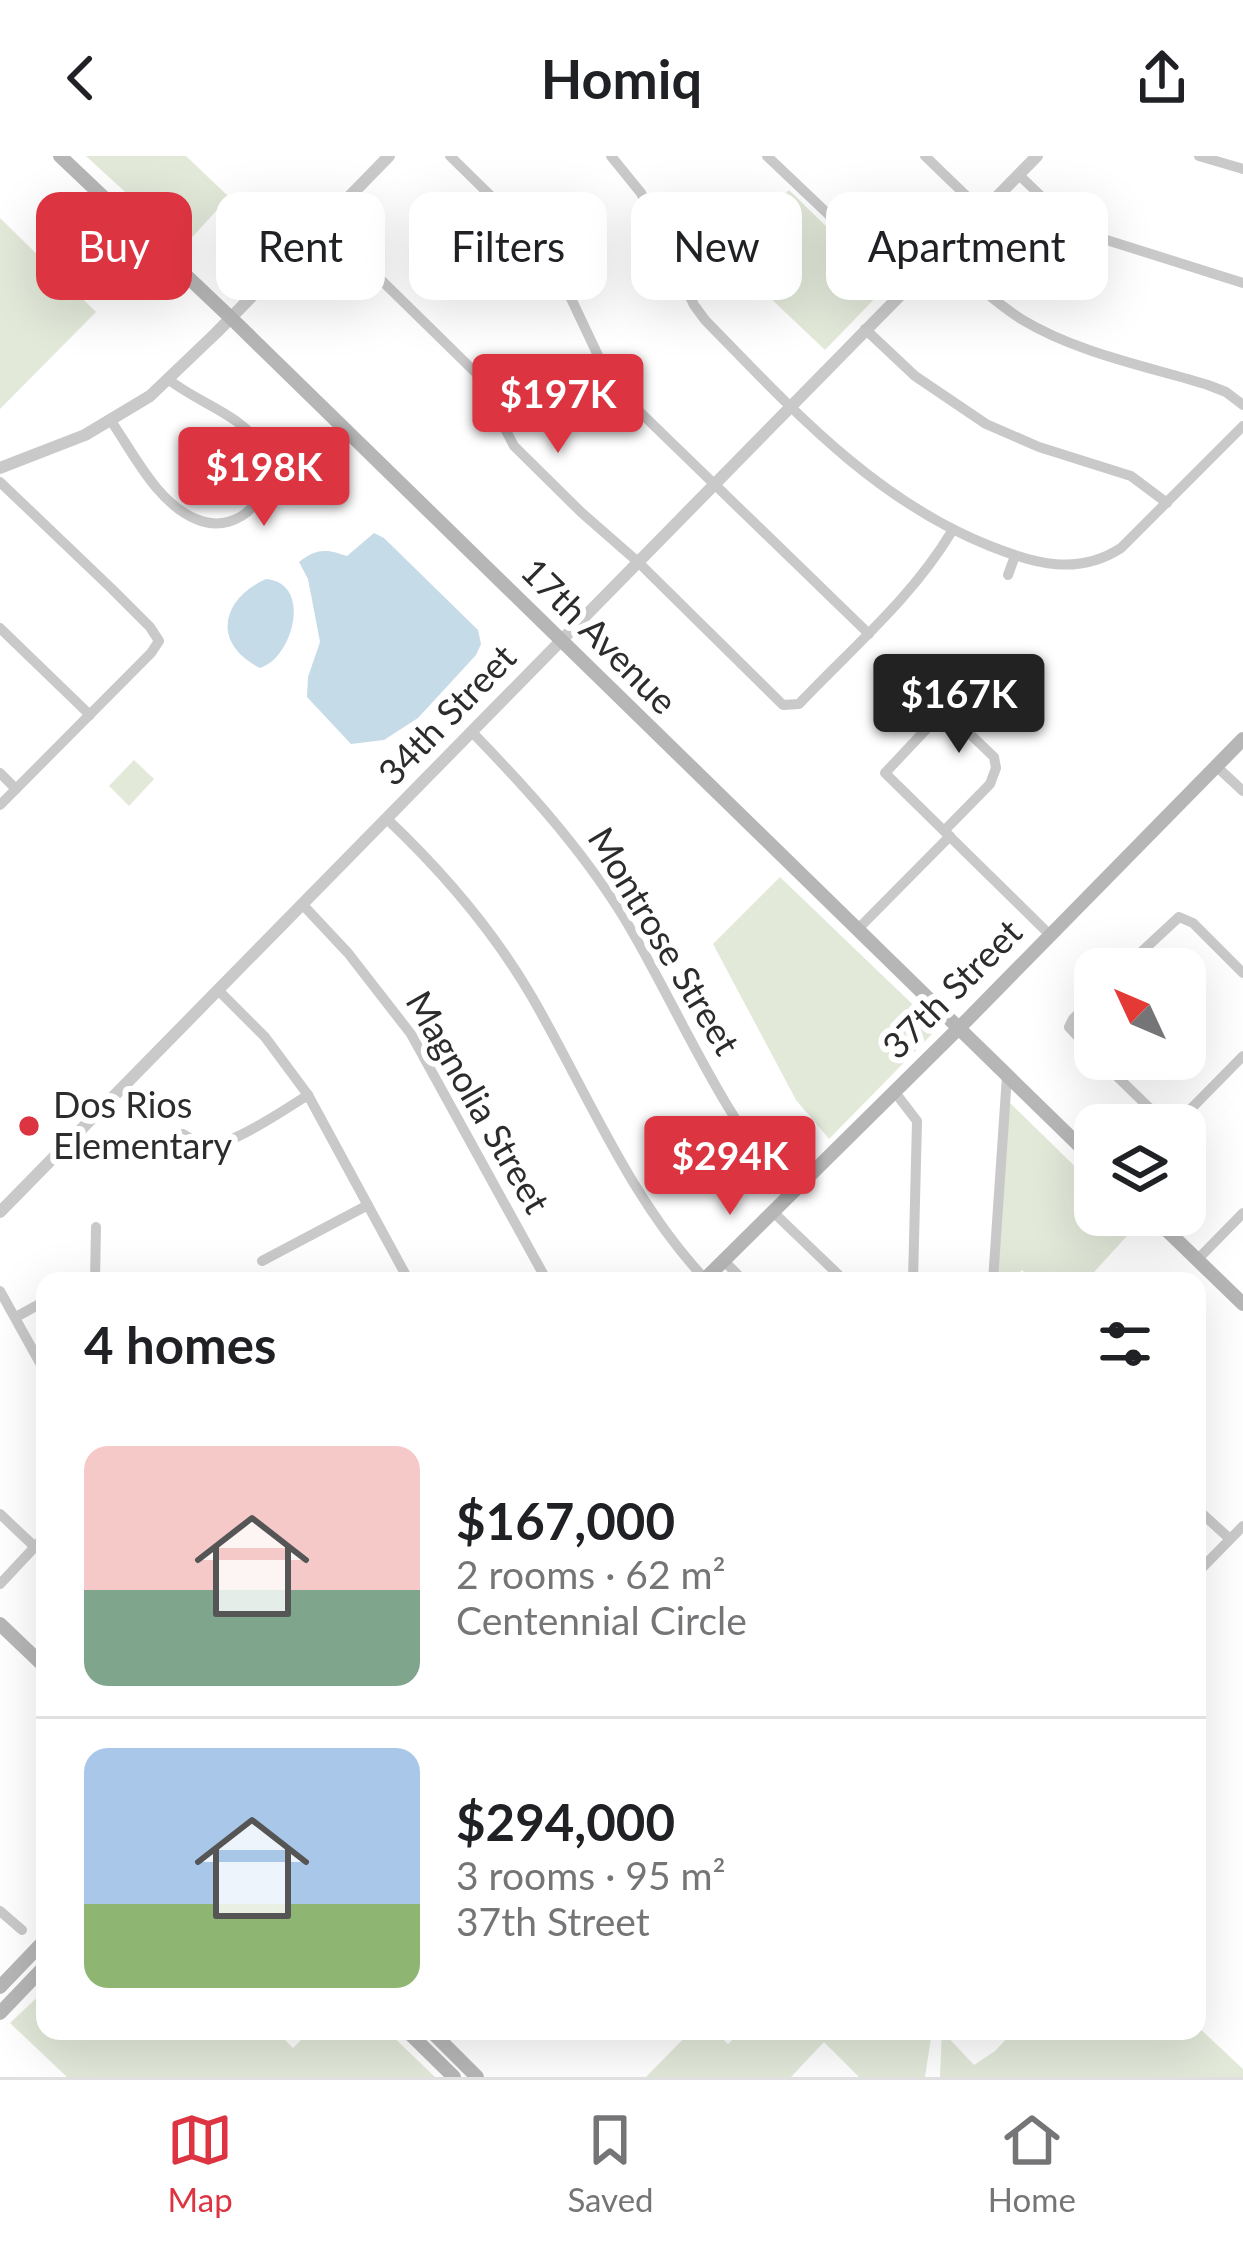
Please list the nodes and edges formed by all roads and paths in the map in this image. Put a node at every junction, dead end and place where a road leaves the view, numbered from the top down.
1 (60, 156) edge
2 (389, 156) edge
3 (450, 156) edge
4 (610, 156) edge
5 (767, 156) edge
6 (925, 156) edge
7 (1037, 156) edge
8 (1199, 156) edge
9 (1243, 169) edge
10 (1018, 175) junction
11 (354, 192) edge
12 (962, 192) edge
13 (1001, 192) edge
14 (826, 212) edge
15 (1243, 283) edge
16 (385, 284) edge
17 (249, 300) edge
18 (894, 300) edge
19 (994, 300) edge
20 (231, 318) junction
21 (866, 329) junction
22 (168, 380) junction
23 (1243, 405) edge
24 (789, 407) junction
25 (111, 421) junction
26 (1243, 426) edge
27 (0, 468) edge
28 (0, 482) edge
29 (714, 484) junction
30 (1168, 503) junction
31 (952, 531) junction
32 (1015, 556) junction
33 (638, 562) junction
34 (1008, 575) dead end
35 (0, 628) edge
36 (869, 634) junction
37 (560, 641) junction
38 (90, 715) junction
39 (472, 732) junction
40 (1243, 739) edge
41 (1216, 766) junction
42 (0, 772) edge
43 (16, 789) junction
44 (1243, 791) edge
45 (0, 805) edge
46 (387, 819) junction
47 (947, 834) junction
48 (303, 905) junction
49 (856, 930) junction
50 (1049, 934) junction
51 (1145, 948) edge
52 (1243, 974) edge
53 (218, 990) junction
54 (958, 1028) junction
55 (1243, 1056) edge
56 (1007, 1076) junction
57 (1122, 1080) edge
58 (894, 1090) junction
59 (308, 1096) junction
60 (1148, 1104) edge
61 (1193, 1104) edge
62 (183, 1134) dead end
63 (1074, 1141) edge
64 (790, 1192) junction
65 (368, 1204) junction
66 (772, 1211) junction
67 (0, 1212) edge
68 (1243, 1214) edge
69 (96, 1227) dead end
70 (1172, 1236) edge
71 (722, 1260) junction
72 (1197, 1260) junction
73 (262, 1261) dead end
74 (95, 1272) edge
75 (404, 1272) edge
76 (542, 1272) edge
77 (698, 1272) edge
78 (711, 1272) edge
79 (735, 1272) edge
80 (836, 1272) edge
81 (913, 1272) edge
82 (994, 1272) edge
83 (0, 1291) edge
84 (1243, 1304) edge
85 (36, 1306) edge
86 (16, 1317) junction
87 (36, 1355) edge
88 (0, 1514) edge
89 (1206, 1517) edge
90 (1243, 1526) edge
91 (1230, 1539) junction
92 (34, 1547) joint
93 (1206, 1564) edge
94 (0, 1584) edge
95 (0, 1624) edge
96 (36, 1658) edge
97 (0, 1911) edge
98 (22, 1930) dead end
99 (36, 1952) edge
100 (36, 1973) edge
101 (3, 1998) edge
102 (415, 2040) edge
103 (440, 2040) edge
104 (454, 2077) edge
105 (477, 2077) edge

1 - 20 main road, 17th Avenue
2 - 11 street
3 - 29 street
4 - 24 street
5 - 14 street
6 - 12 street
7 - 10 street, 34th Street
8 - 9 street
10 - 13 street, 34th Street
10 - 15 street
16 - 33 street
17 - 20 street
18 - 21 street, 34th Street
19 - 23 street
20 - 22 street
20 - 37 main road, 17th Avenue
21 - 24 street, 34th Street
21 - 30 street
22 - 25 street
22 - 25 street
24 - 29 street, 34th Street
24 - 31 street
25 - 27 street
26 - 30 street
28 - 38 street
29 - 33 street, 34th Street
29 - 36 street
30 - 32 street
31 - 32 street
31 - 36 street
32 - 34 street
33 - 36 street
33 - 37 street, 34th Street
35 - 38 street
37 - 39 street, 34th Street
37 - 49 main road, 17th Avenue
38 - 43 street
39 - 46 street, 34th Street
39 - 64 street, Montrose Street
40 - 41 main road, 37th Street
41 - 44 street
41 - 50 main road, 37th Street
42 - 43 street
43 - 45 street
46 - 48 street, 34th Street
46 - 77 street
47 - 47 street
47 - 49 street
47 - 50 street
48 - 53 street, 34th Street
48 - 76 street, Magnolia Street
49 - 54 main road, 17th Avenue
50 - 54 main road, 37th Street
51 - 52 street
53 - 59 street
53 - 67 street, 34th Street
54 - 56 main road, 17th Avenue
54 - 58 main road, 37th Street
55 - 61 street
56 - 63 main road, 17th Avenue
56 - 82 street
57 - 60 street
58 - 64 main road, 37th Street
58 - 81 street
59 - 62 street
59 - 65 street
64 - 66 main road, 37th Street
65 - 73 street
65 - 75 street
66 - 71 main road, 37th Street
66 - 80 street
68 - 72 street
69 - 74 street
70 - 72 main road
71 - 78 main road, 37th Street
71 - 79 street
72 - 84 main road
83 - 86 street
85 - 86 street
86 - 87 street
88 - 92 street
89 - 91 street
90 - 91 street
91 - 93 street
92 - 94 street
95 - 96 main road
97 - 98 street
99 - 101 main road
100 - 101 main road
102 - 104 main road
103 - 105 main road

